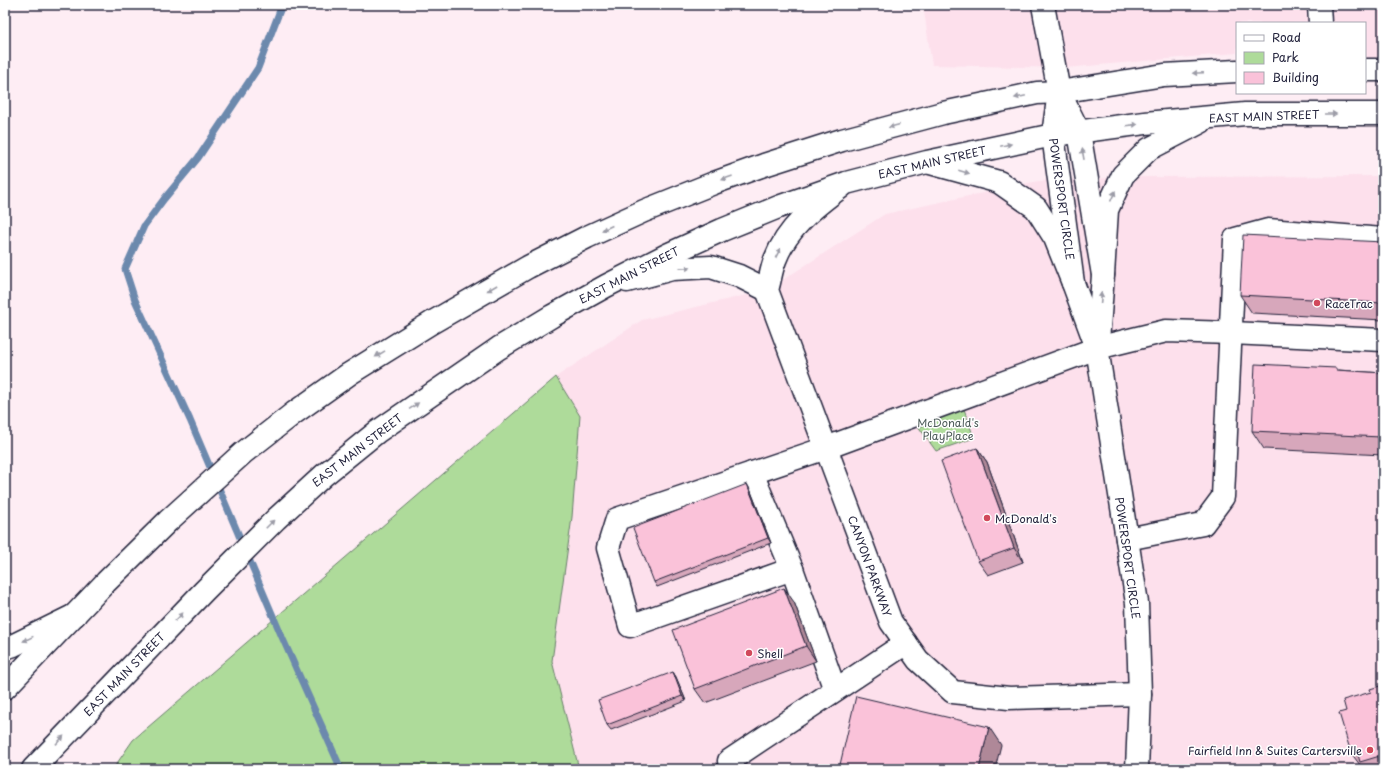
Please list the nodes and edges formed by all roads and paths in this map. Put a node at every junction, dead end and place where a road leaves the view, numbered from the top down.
1 (1043, 5) edge
2 (1319, 5) edge
3 (1320, 22) edge
4 (1366, 70) edge
5 (1383, 70) edge
6 (1236, 71) edge
7 (1059, 92) junction
8 (1383, 114) edge
9 (1209, 118) junction
10 (1079, 132) junction
11 (1053, 135) junction
12 (927, 162) junction
13 (846, 183) junction
14 (1383, 239) edge
15 (1103, 275) junction
16 (1073, 283) junction
17 (606, 286) junction
18 (767, 290) junction
19 (1231, 333) junction
20 (1383, 340) edge
21 (1097, 348) junction
22 (826, 448) junction
23 (752, 473) junction
24 (1127, 539) junction
25 (792, 569) junction
26 (75, 615) junction
27 (906, 643) junction
28 (5, 648) edge
29 (5, 688) edge
30 (835, 690) junction
31 (1140, 694) junction
32 (33, 769) edge
33 (734, 769) edge
34 (1137, 769) edge

1 - 7 main road
2 - 3 main road
4 - 5 main road
6 -> 7 main road
7 - 10 main road, POWERSPORT CIRCLE
7 - 11 main road, POWERSPORT CIRCLE
7 -> 26 main road
9 -> 8 main road, EAST MAIN STREET
10 -> 9 main road, EAST MAIN STREET
15 -> 9 main road
10 - 11 main road, EAST MAIN STREET
15 -> 10 main road, POWERSPORT CIRCLE
12 -> 11 main road, EAST MAIN STREET
11 - 16 main road, POWERSPORT CIRCLE
12 - 13 main road, EAST MAIN STREET
12 -> 16 main road
13 - 17 main road, EAST MAIN STREET
18 -> 13 main road
14 - 19 main road
21 -> 15 main road, POWERSPORT CIRCLE
16 - 21 main road, POWERSPORT CIRCLE
17 -> 18 main road
32 -> 17 main road, EAST MAIN STREET
18 - 22 main road, CANYON PARKWAY
19 - 20 main road
19 - 21 main road
19 - 24 main road
21 - 22 main road
21 - 24 main road, POWERSPORT CIRCLE
22 - 23 main road
22 - 27 main road, CANYON PARKWAY
23 - 25 main road
23 - 25 main road
24 - 31 main road, POWERSPORT CIRCLE
25 - 30 main road
26 -> 28 main road
26 - 29 main road
27 - 30 main road
27 - 31 main road, CANYON PARKWAY
30 - 33 main road
31 - 34 main road, POWERSPORT CIRCLE

